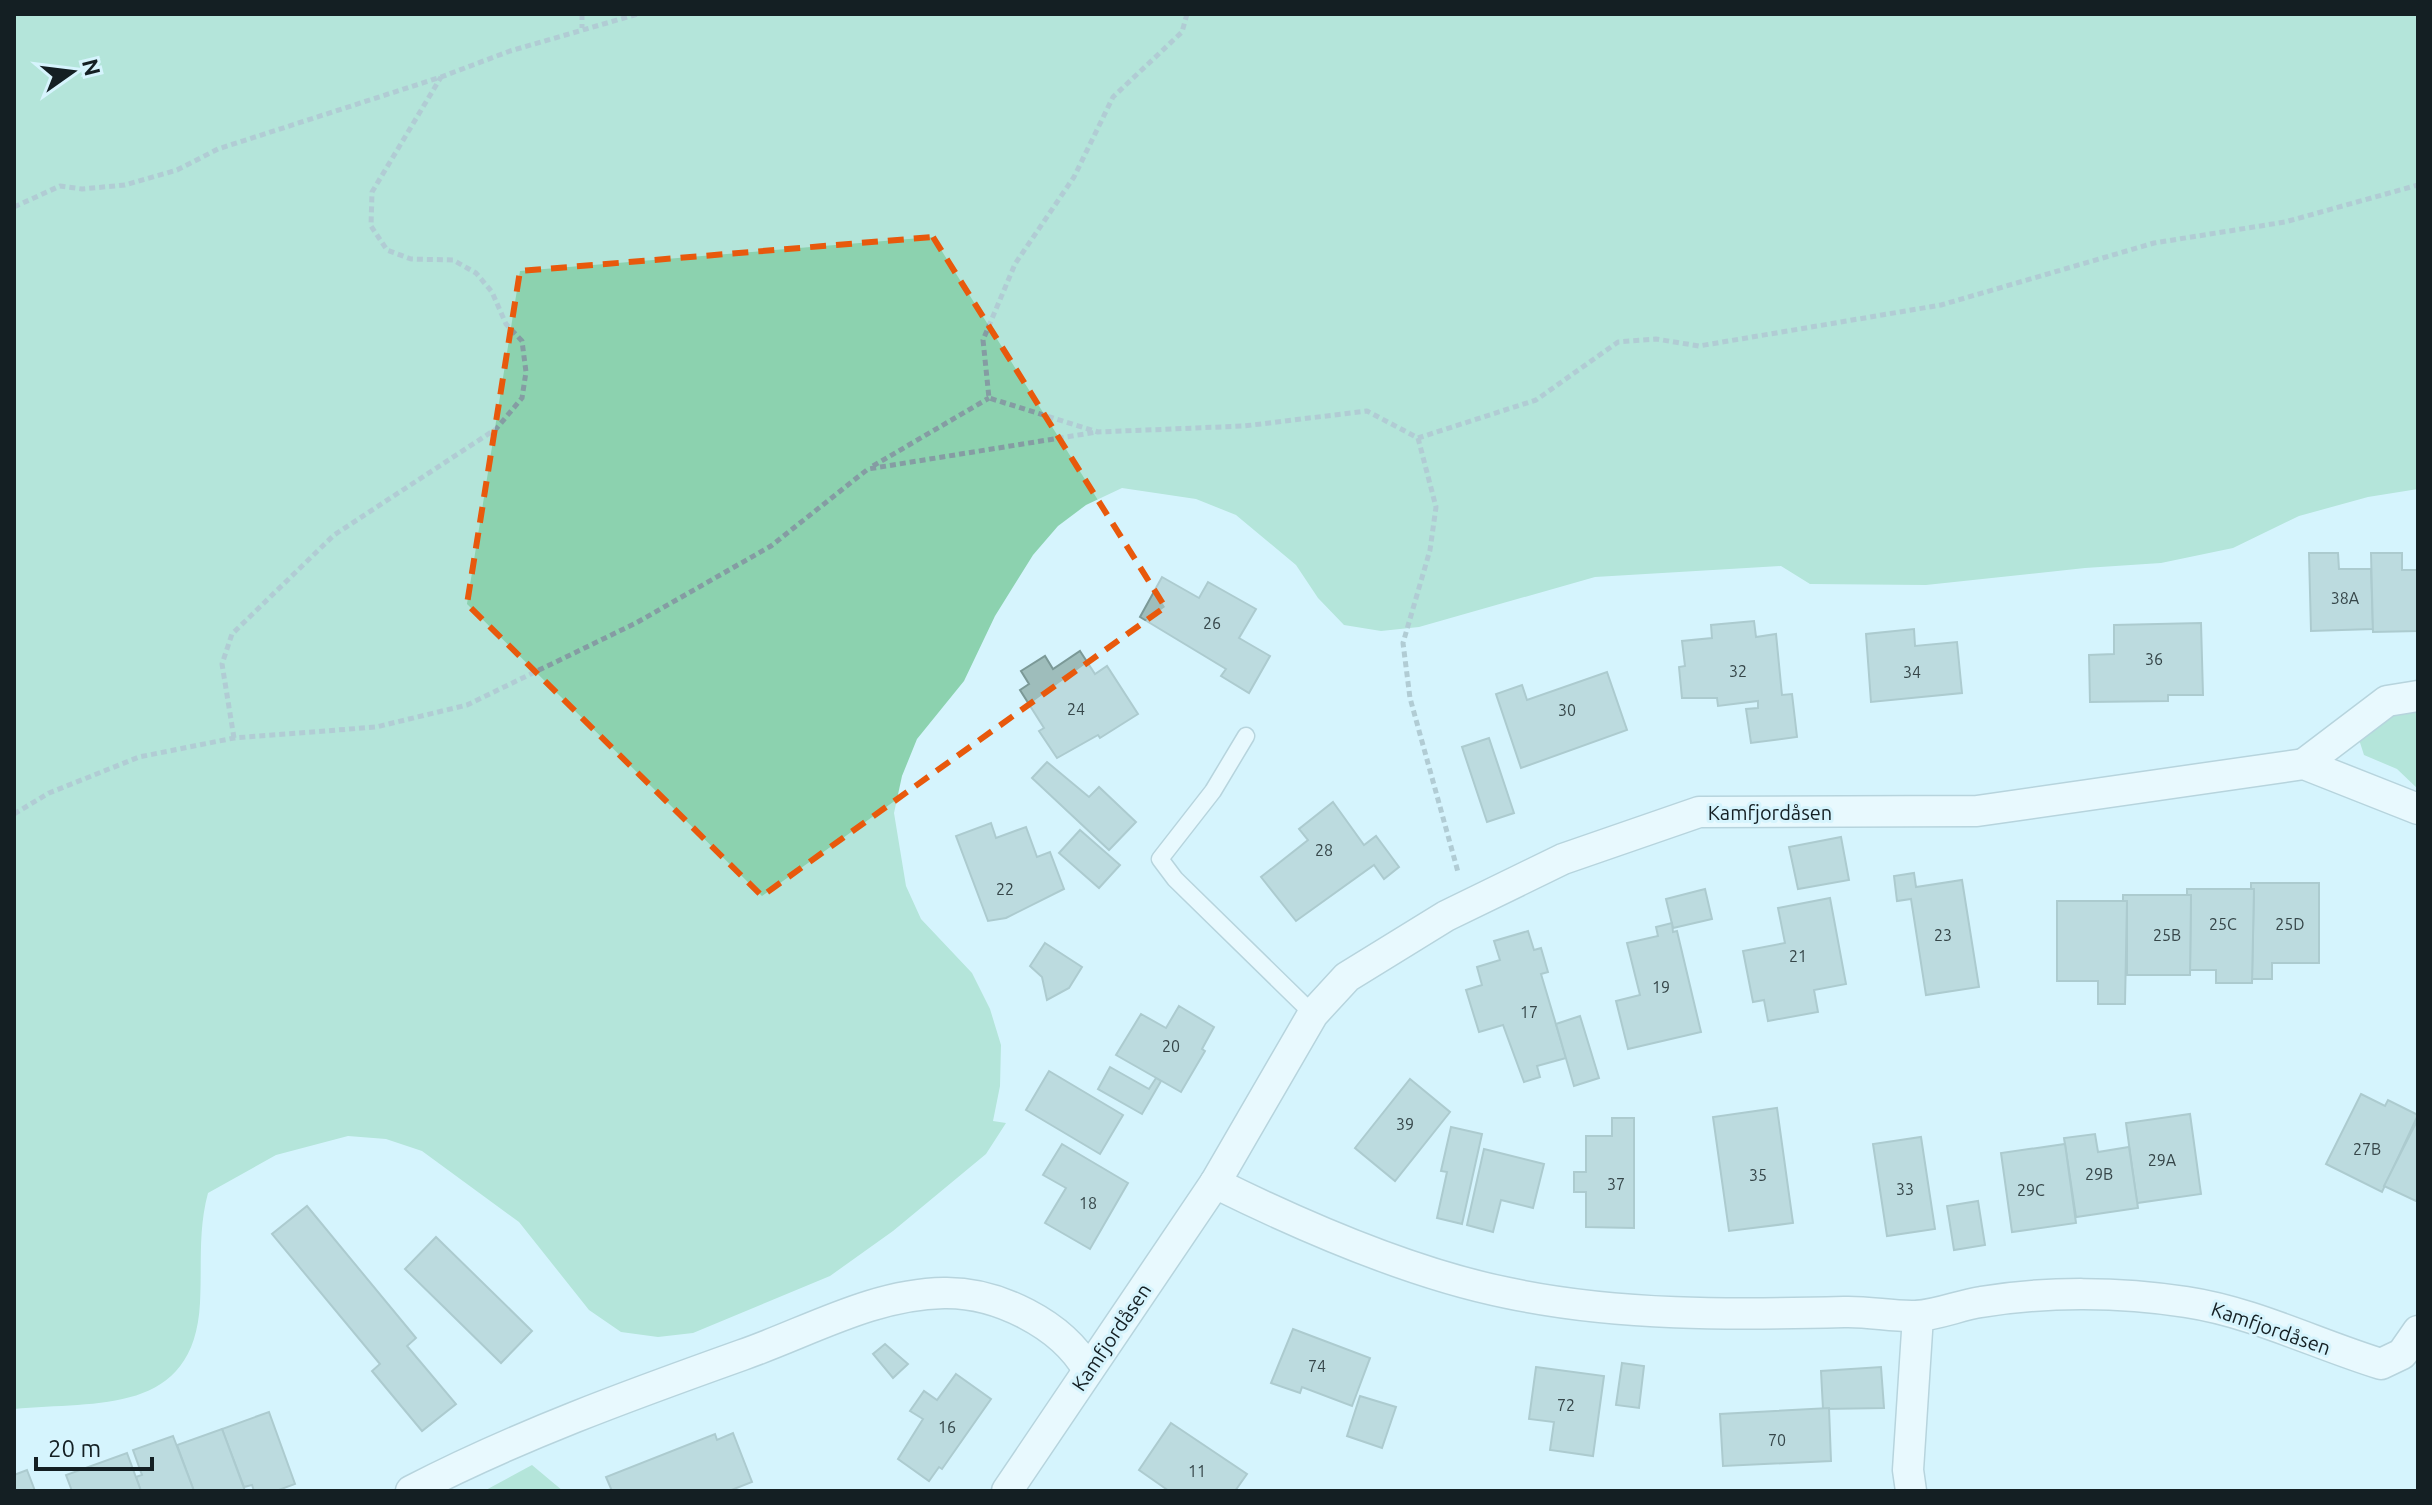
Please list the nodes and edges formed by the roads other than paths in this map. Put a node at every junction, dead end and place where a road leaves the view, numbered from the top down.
1 (2418, 696) edge
2 (1246, 736) dead end
3 (2304, 764) junction
4 (2418, 809) edge
5 (1313, 1014) junction
6 (1215, 1183) junction
7 (1918, 1316) junction
8 (2418, 1331) edge
9 (1088, 1370) junction
10 (411, 1491) edge
11 (1007, 1491) edge
12 (1911, 1491) edge

1 - 3 street
2 - 5 lane
3 - 4 street, Kamfjordåsen
3 - 5 street, Kamfjordåsen
5 - 6 street, Kamfjordåsen
6 - 7 street, Kamfjordåsen
6 - 9 street, Kamfjordåsen
7 - 8 street, Kamfjordåsen
7 - 12 street
9 - 10 street
9 - 11 street, Kamfjordåsen

